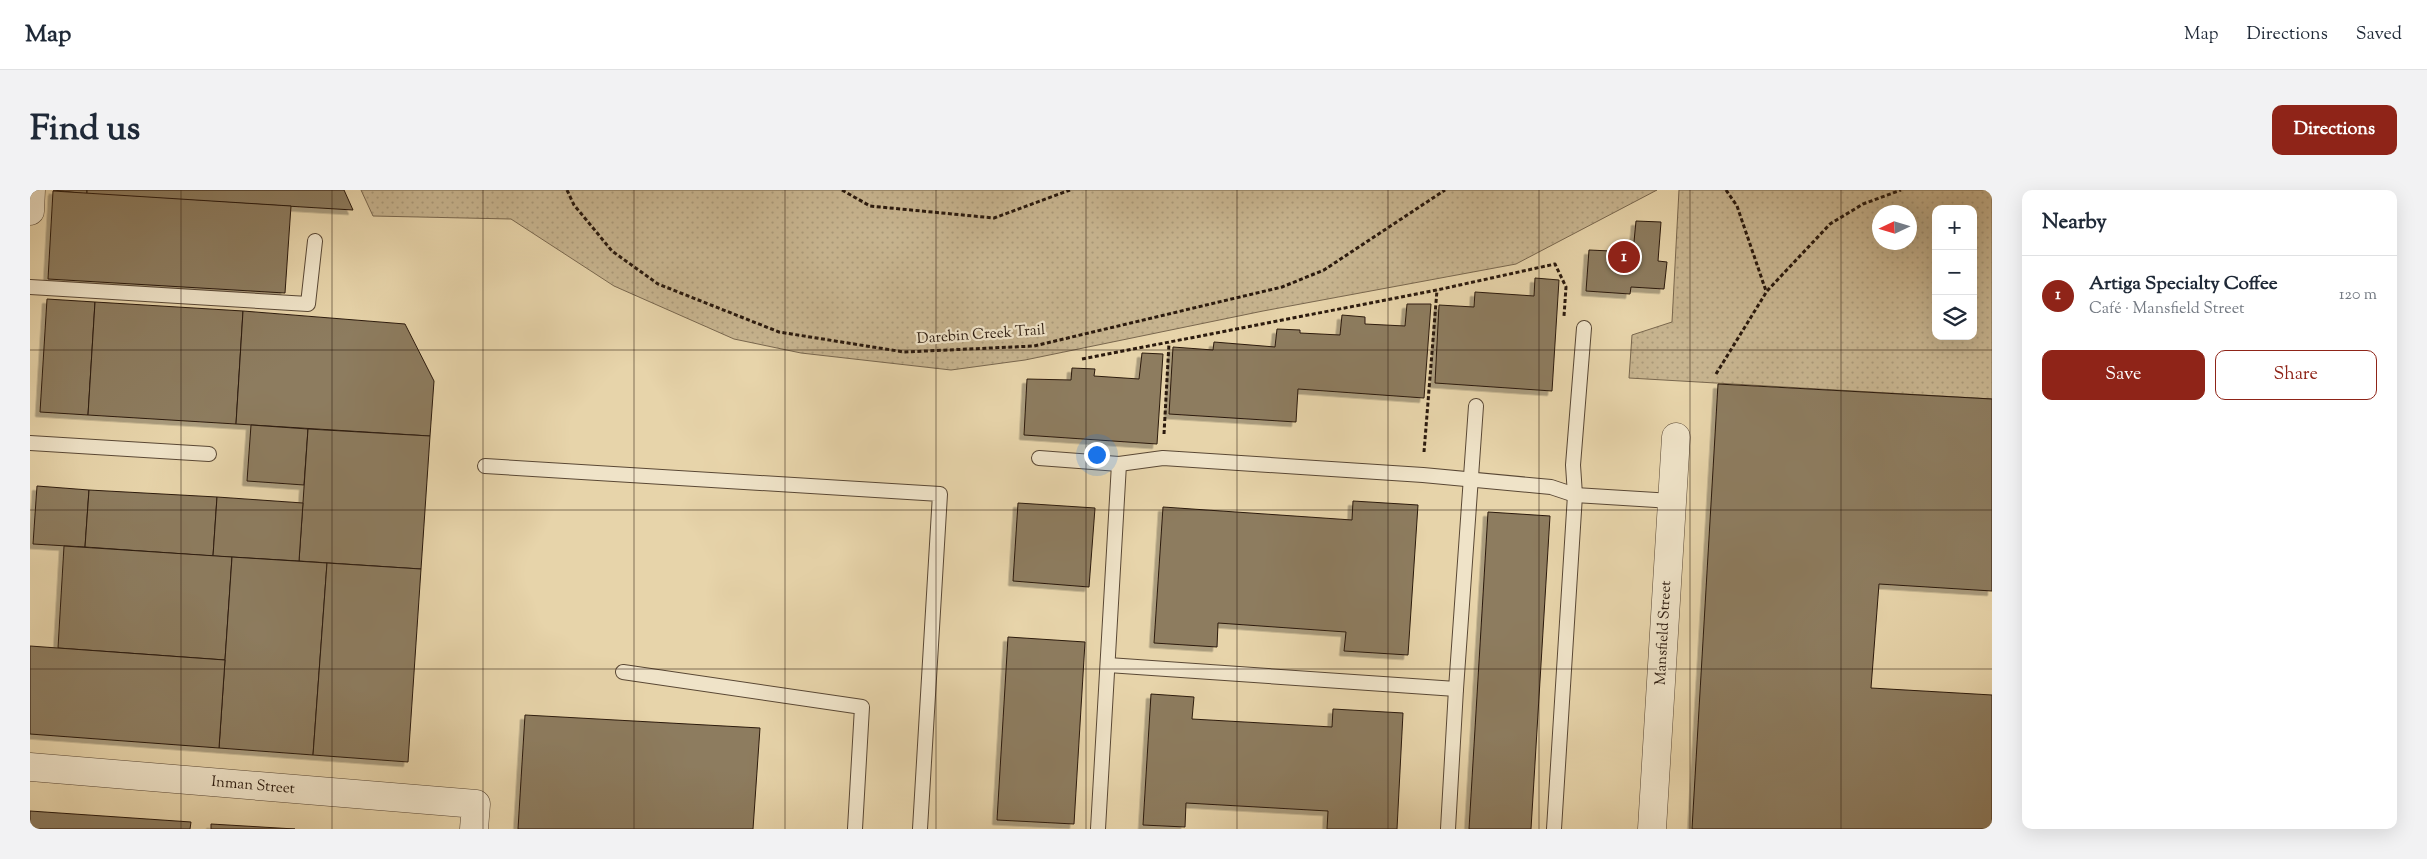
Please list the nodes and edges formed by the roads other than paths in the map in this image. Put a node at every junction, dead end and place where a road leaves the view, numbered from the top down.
1 (31, 190) edge
2 (30, 210) edge
3 (315, 241) dead end
4 (30, 287) edge
5 (1584, 328) dead end
6 (1476, 406) dead end
7 (1676, 437) dead end
8 (30, 443) edge
9 (209, 454) dead end
10 (1039, 458) dead end
11 (1119, 464) junction
12 (485, 466) dead end
13 (1470, 480) junction
14 (1575, 495) junction
15 (1672, 501) junction
16 (1108, 665) junction
17 (623, 672) dead end
18 (1456, 689) junction
19 (30, 767) edge
20 (475, 817) edge
21 (855, 829) edge
22 (920, 829) edge
23 (1098, 829) edge
24 (1448, 829) edge
25 (1554, 829) edge
26 (1652, 829) edge

1 - 2 street
3 - 4 lane
5 - 14 lane
6 - 13 lane
7 - 15 street, Mansfield Street
8 - 9 lane
10 - 11 lane
11 - 13 lane
11 - 16 lane
12 - 22 lane
13 - 14 lane
13 - 18 lane
14 - 15 lane
14 - 25 lane
15 - 26 street, Mansfield Street
16 - 18 lane
16 - 23 lane
17 - 21 lane
18 - 24 lane
19 - 20 street, Inman Street

